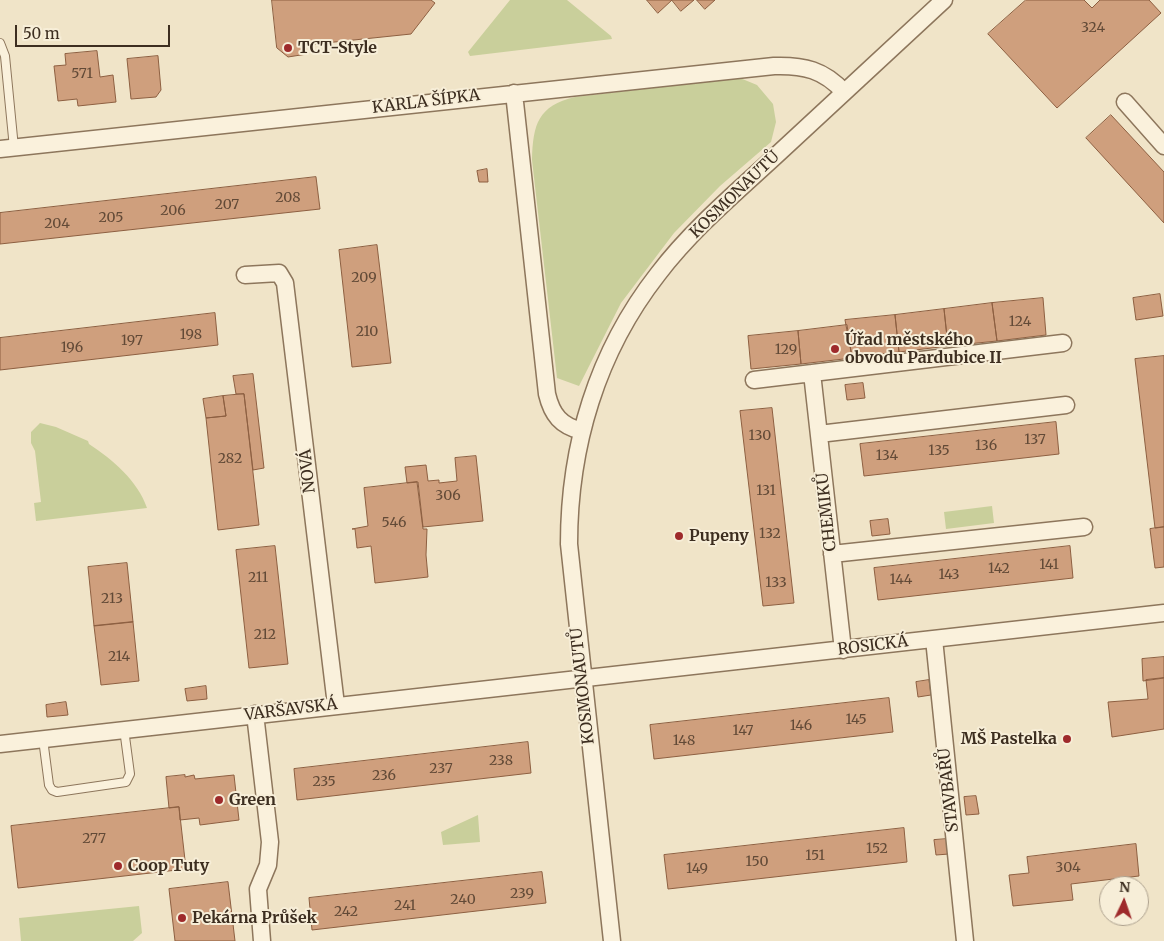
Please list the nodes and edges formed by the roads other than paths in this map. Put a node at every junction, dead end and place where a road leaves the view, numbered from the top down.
1 (944, 0) edge
2 (0, 43) edge
3 (514, 92) junction
4 (844, 92) junction
5 (1125, 102) dead end
6 (1164, 146) edge
7 (7, 149) edge
8 (245, 275) dead end
9 (1063, 343) dead end
10 (812, 373) junction
11 (754, 380) dead end
12 (1066, 405) dead end
13 (582, 430) junction
14 (819, 434) junction
15 (1084, 526) dead end
16 (832, 554) junction
17 (1164, 613) edge
18 (934, 639) junction
19 (843, 650) junction
20 (583, 678) junction
21 (336, 705) junction
22 (255, 714) junction
23 (124, 729) junction
24 (44, 739) junction
25 (0, 744) edge
26 (262, 941) edge
27 (612, 941) edge
28 (965, 941) edge

1 - 4 street, KOSMONAUTŮ
2 - 7 lane
3 - 4 street, KARLA ŠÍPKA
3 - 7 street, KARLA ŠÍPKA
3 - 13 street
4 - 13 street, KOSMONAUTŮ
5 - 6 street
8 - 21 street, NOVÁ
9 - 10 street
10 - 11 street
10 - 14 street, CHEMIKŮ
12 - 14 street
13 - 20 street, KOSMONAUTŮ
14 - 16 street, CHEMIKŮ
15 - 16 street
16 - 19 street, CHEMIKŮ
17 - 18 street, ROSICKÁ
18 - 19 street, ROSICKÁ
18 - 28 street, STAVBAŘŮ
19 - 20 street, ROSICKÁ
20 - 21 street, VARŠAVSKÁ
20 - 27 street, KOSMONAUTŮ
21 - 22 street, VARŠAVSKÁ
22 - 23 street, VARŠAVSKÁ
22 - 26 street
23 - 24 street, VARŠAVSKÁ
23 - 24 lane
24 - 25 street, VARŠAVSKÁ

